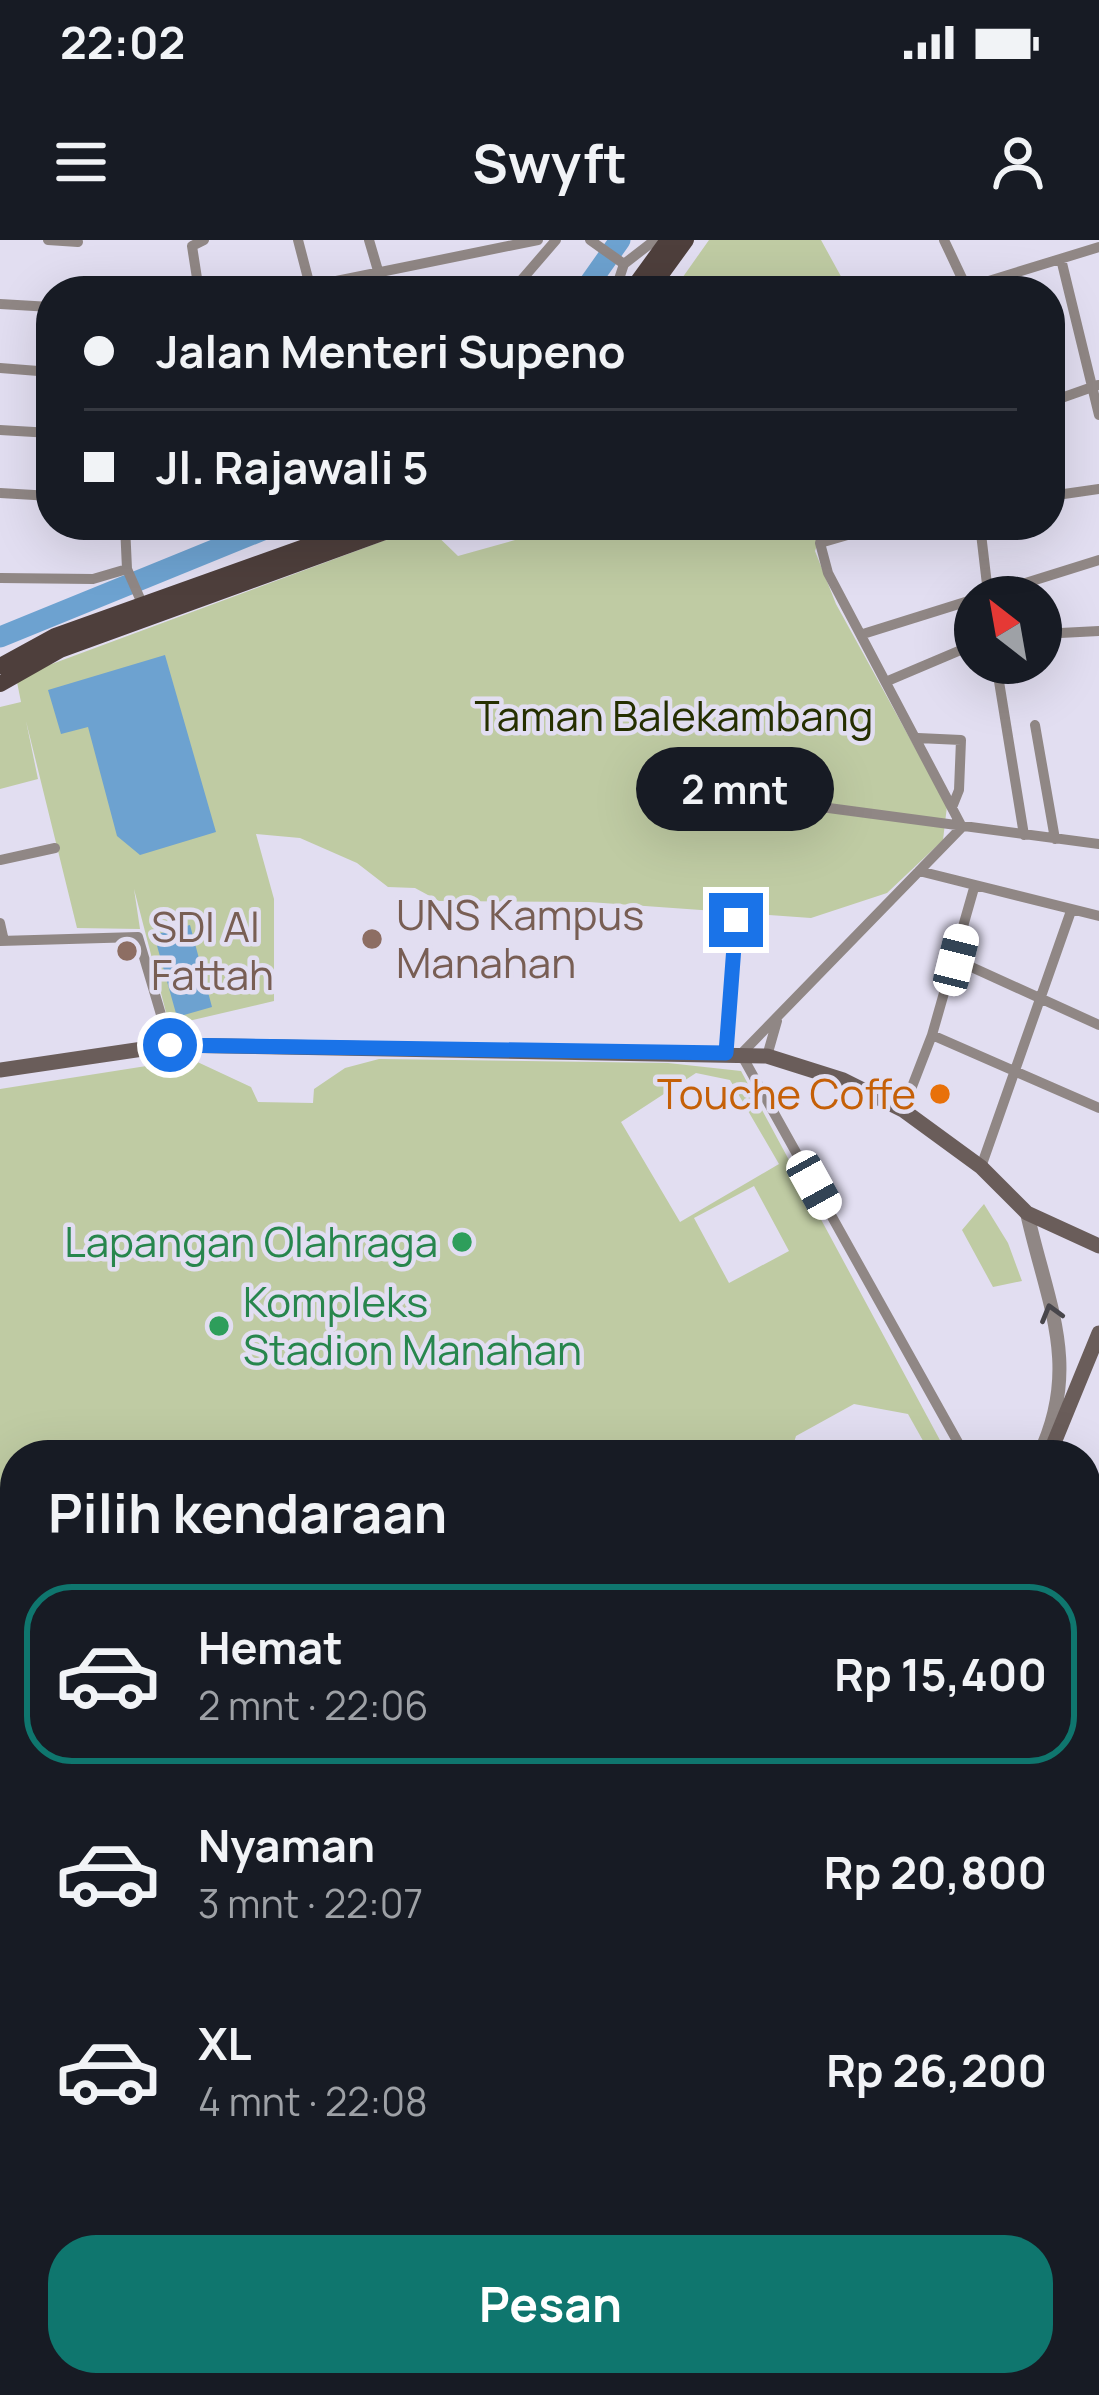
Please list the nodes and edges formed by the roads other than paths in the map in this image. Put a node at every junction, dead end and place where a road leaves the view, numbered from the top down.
1 (48, 240) edge
2 (204, 240) edge
3 (298, 240) edge
4 (369, 240) edge
5 (538, 240) edge
6 (556, 240) edge
7 (590, 240) edge
8 (655, 240) edge
9 (668, 240) edge
10 (686, 240) edge
11 (944, 240) edge
12 (78, 242) edge
13 (493, 245) edge
14 (1099, 247) edge
15 (1061, 259) junction
16 (621, 262) junction
17 (378, 273) junction
18 (197, 276) edge
19 (307, 276) edge
20 (362, 276) edge
21 (379, 276) edge
22 (525, 276) edge
23 (618, 276) edge
24 (642, 276) edge
25 (660, 276) edge
26 (961, 276) edge
27 (1009, 276) edge
28 (0, 304) edge
29 (36, 306) edge
30 (0, 368) edge
31 (36, 371) edge
32 (1095, 386) edge
33 (1065, 397) edge
34 (1099, 415) edge
35 (0, 430) edge
36 (36, 432) edge
37 (1099, 489) edge
38 (0, 493) edge
39 (1065, 494) edge
40 (36, 495) edge
41 (126, 540) edge
42 (325, 540) edge
43 (356, 540) edge
44 (821, 540) edge
45 (830, 540) edge
46 (982, 540) edge
47 (820, 543) junction
48 (1099, 560) edge
49 (128, 571) junction
50 (987, 576) edge
51 (1047, 576) edge
52 (0, 578) edge
53 (954, 605) edge
54 (144, 607) junction
55 (1099, 631) edge
56 (1062, 633) edge
57 (863, 634) junction
58 (954, 653) edge
59 (0, 666) edge
60 (890, 680) junction
61 (0, 684) edge
62 (999, 684) edge
63 (1035, 724) dead end
64 (918, 738) junction
65 (701, 791) dead end
66 (952, 805) junction
67 (962, 826) junction
68 (1024, 835) junction
69 (1055, 838) junction
70 (1099, 844) edge
71 (56, 848) dead end
72 (0, 860) edge
73 (919, 871) junction
74 (974, 888) junction
75 (1071, 911) junction
76 (1099, 916) edge
77 (736, 920) dead end
78 (0, 923) edge
79 (2, 941) edge
80 (956, 960) junction
81 (1040, 996) junction
82 (778, 1017) junction
83 (1099, 1025) edge
84 (932, 1035) junction
85 (170, 1045) junction
86 (733, 1053) junction
87 (767, 1056) junction
88 (0, 1070) edge
89 (1014, 1071) junction
90 (1099, 1108) edge
91 (903, 1109) junction
92 (981, 1167) junction
93 (1027, 1213) junction
94 (1099, 1246) edge
95 (1097, 1345) edge
96 (1072, 1402) junction
97 (956, 1440) edge
98 (1046, 1440) edge
99 (1056, 1440) edge
100 (1064, 1440) edge

1 - 12 street
2 - 18 street
3 - 19 street
4 - 17 street
5 - 13 street
6 - 22 street
7 - 16 street
8 - 16 street
9 - 24 main road
10 - 25 main road
11 - 26 street
13 - 17 street
14 - 15 street
15 - 27 street
15 - 32 street
16 - 23 street
17 - 20 street
17 - 21 street
28 - 29 street
30 - 31 street
32 - 33 street
32 - 34 street
35 - 36 street
37 - 39 street
38 - 40 street
41 - 49 street
42 - 54 main road
43 - 54 main road
44 - 47 street
45 - 47 street
46 - 50 street
47 - 57 street
48 - 51 street
49 - 52 street
49 - 54 street
53 - 57 street
54 - 59 main road
54 - 61 main road
55 - 56 street
57 - 60 street
58 - 60 street
60 - 64 street
62 - 68 street
63 - 69 street
64 - 66 street
64 - 66 street
65 - 67 street
66 - 67 street
67 - 68 street
67 - 73 street
68 - 69 street
69 - 70 street
71 - 72 street
73 - 74 street
73 - 82 street
74 - 75 street
74 - 80 street
75 - 76 street
75 - 81 street
77 - 86 street
78 - 79 street
79 - 85 street
80 - 81 street
80 - 84 street
81 - 83 street
81 - 89 street
82 - 86 street
82 - 87 street
84 - 89 street
84 - 91 street
85 - 86 main road
85 - 88 main road
86 - 87 main road
86 - 97 street
87 - 91 main road
89 - 90 street
89 - 92 street
91 - 92 main road
92 - 93 main road
93 - 94 main road
98 -> 93 street
95 - 96 main road
96 - 99 main road
96 - 100 main road

